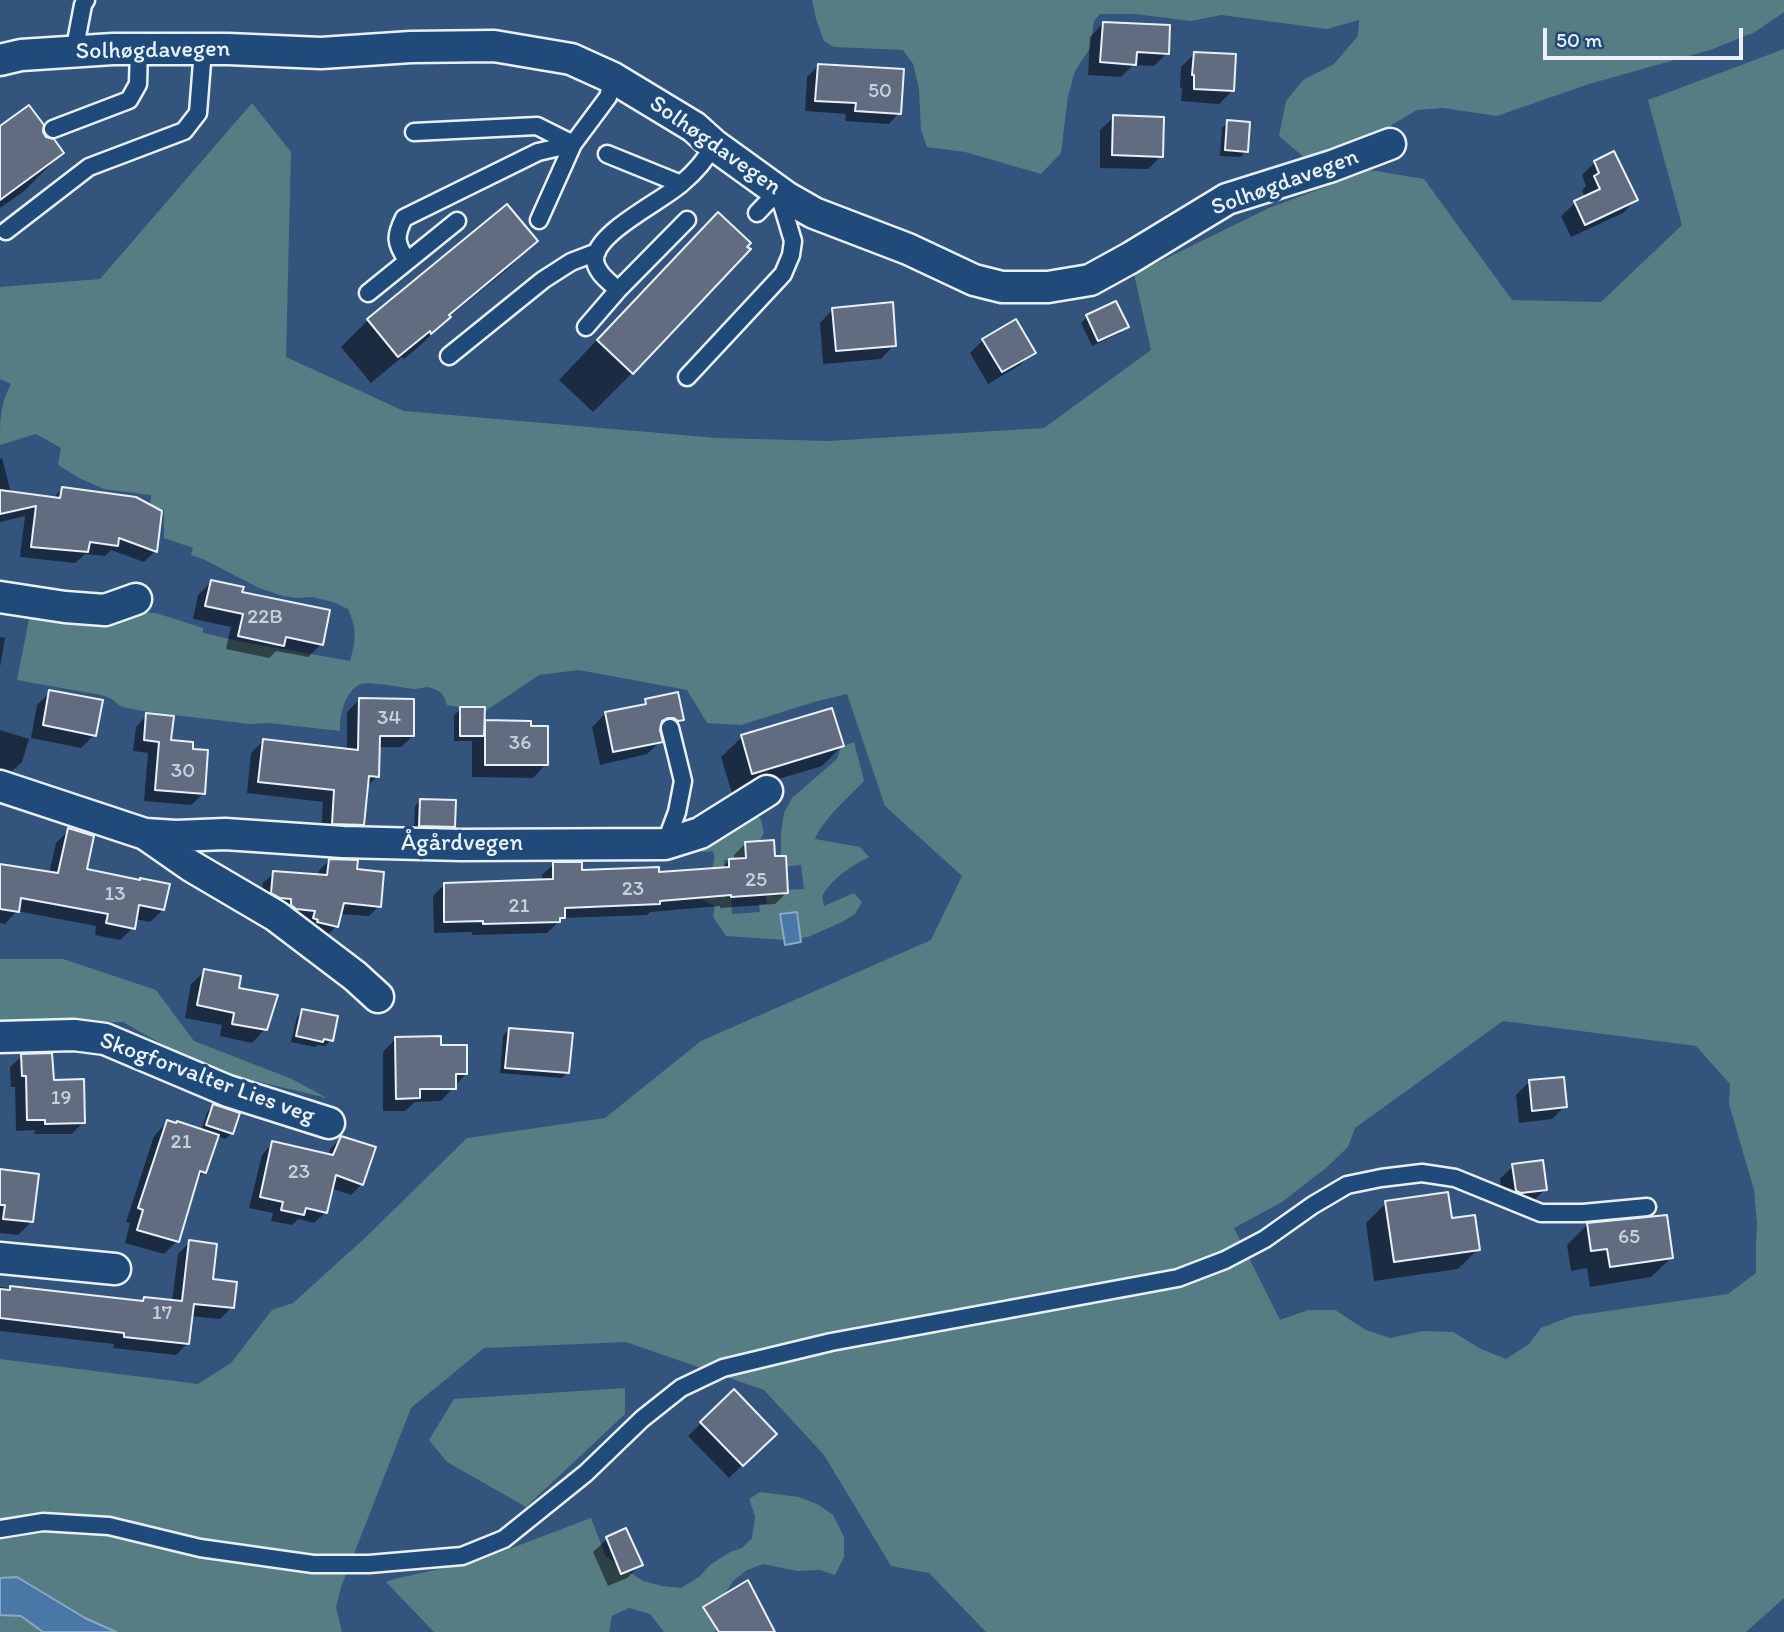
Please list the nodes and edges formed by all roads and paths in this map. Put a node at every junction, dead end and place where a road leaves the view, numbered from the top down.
1 (86, 0) edge
2 (139, 50) junction
3 (204, 50) junction
4 (74, 52) junction
5 (0, 60) edge
6 (613, 78) junction
7 (53, 129) dead end
8 (414, 132) dead end
9 (573, 144) junction
10 (1390, 144) dead end
11 (714, 145) junction
12 (607, 154) dead end
13 (681, 184) junction
14 (778, 191) junction
15 (757, 213) dead end
16 (539, 220) dead end
17 (687, 220) dead end
18 (457, 221) dead end
19 (6, 231) dead end
20 (597, 252) junction
21 (407, 260) junction
22 (618, 290) junction
23 (368, 293) dead end
24 (586, 327) dead end
25 (449, 356) dead end
26 (687, 377) dead end
27 (0, 597) edge
28 (136, 599) dead end
29 (670, 728) dead end
30 (0, 786) edge
31 (766, 792) dead end
32 (145, 834) junction
33 (665, 844) junction
34 (378, 997) dead end
35 (0, 1037) edge
36 (329, 1122) dead end
37 (1647, 1207) dead end
38 (0, 1258) edge
39 (115, 1269) dead end
40 (0, 1529) edge

1 - 4 lane
2 - 3 street, Solhøgdavegen
2 - 4 street, Solhøgdavegen
2 - 7 lane
3 - 6 street, Solhøgdavegen
3 - 19 lane
4 - 5 street, Solhøgdavegen
6 - 9 lane
6 - 11 street, Solhøgdavegen
8 - 9 lane
9 - 16 lane
9 - 21 lane
10 - 14 street, Solhøgdavegen
11 - 13 lane
11 - 14 street, Solhøgdavegen
12 - 13 lane
13 - 20 lane
14 - 15 lane
14 - 26 lane
17 - 22 lane
18 - 21 lane
20 - 22 lane
20 - 25 lane
21 - 23 lane
22 - 24 lane
27 - 28 street
29 - 33 lane
30 - 32 street, Ågårdvegen
31 - 33 street, Ågårdvegen
32 - 33 street, Ågårdvegen
32 - 34 street, Ågårdvegen
35 - 36 street, Skogforvalter Lies veg
37 - 40 lane
38 - 39 street

